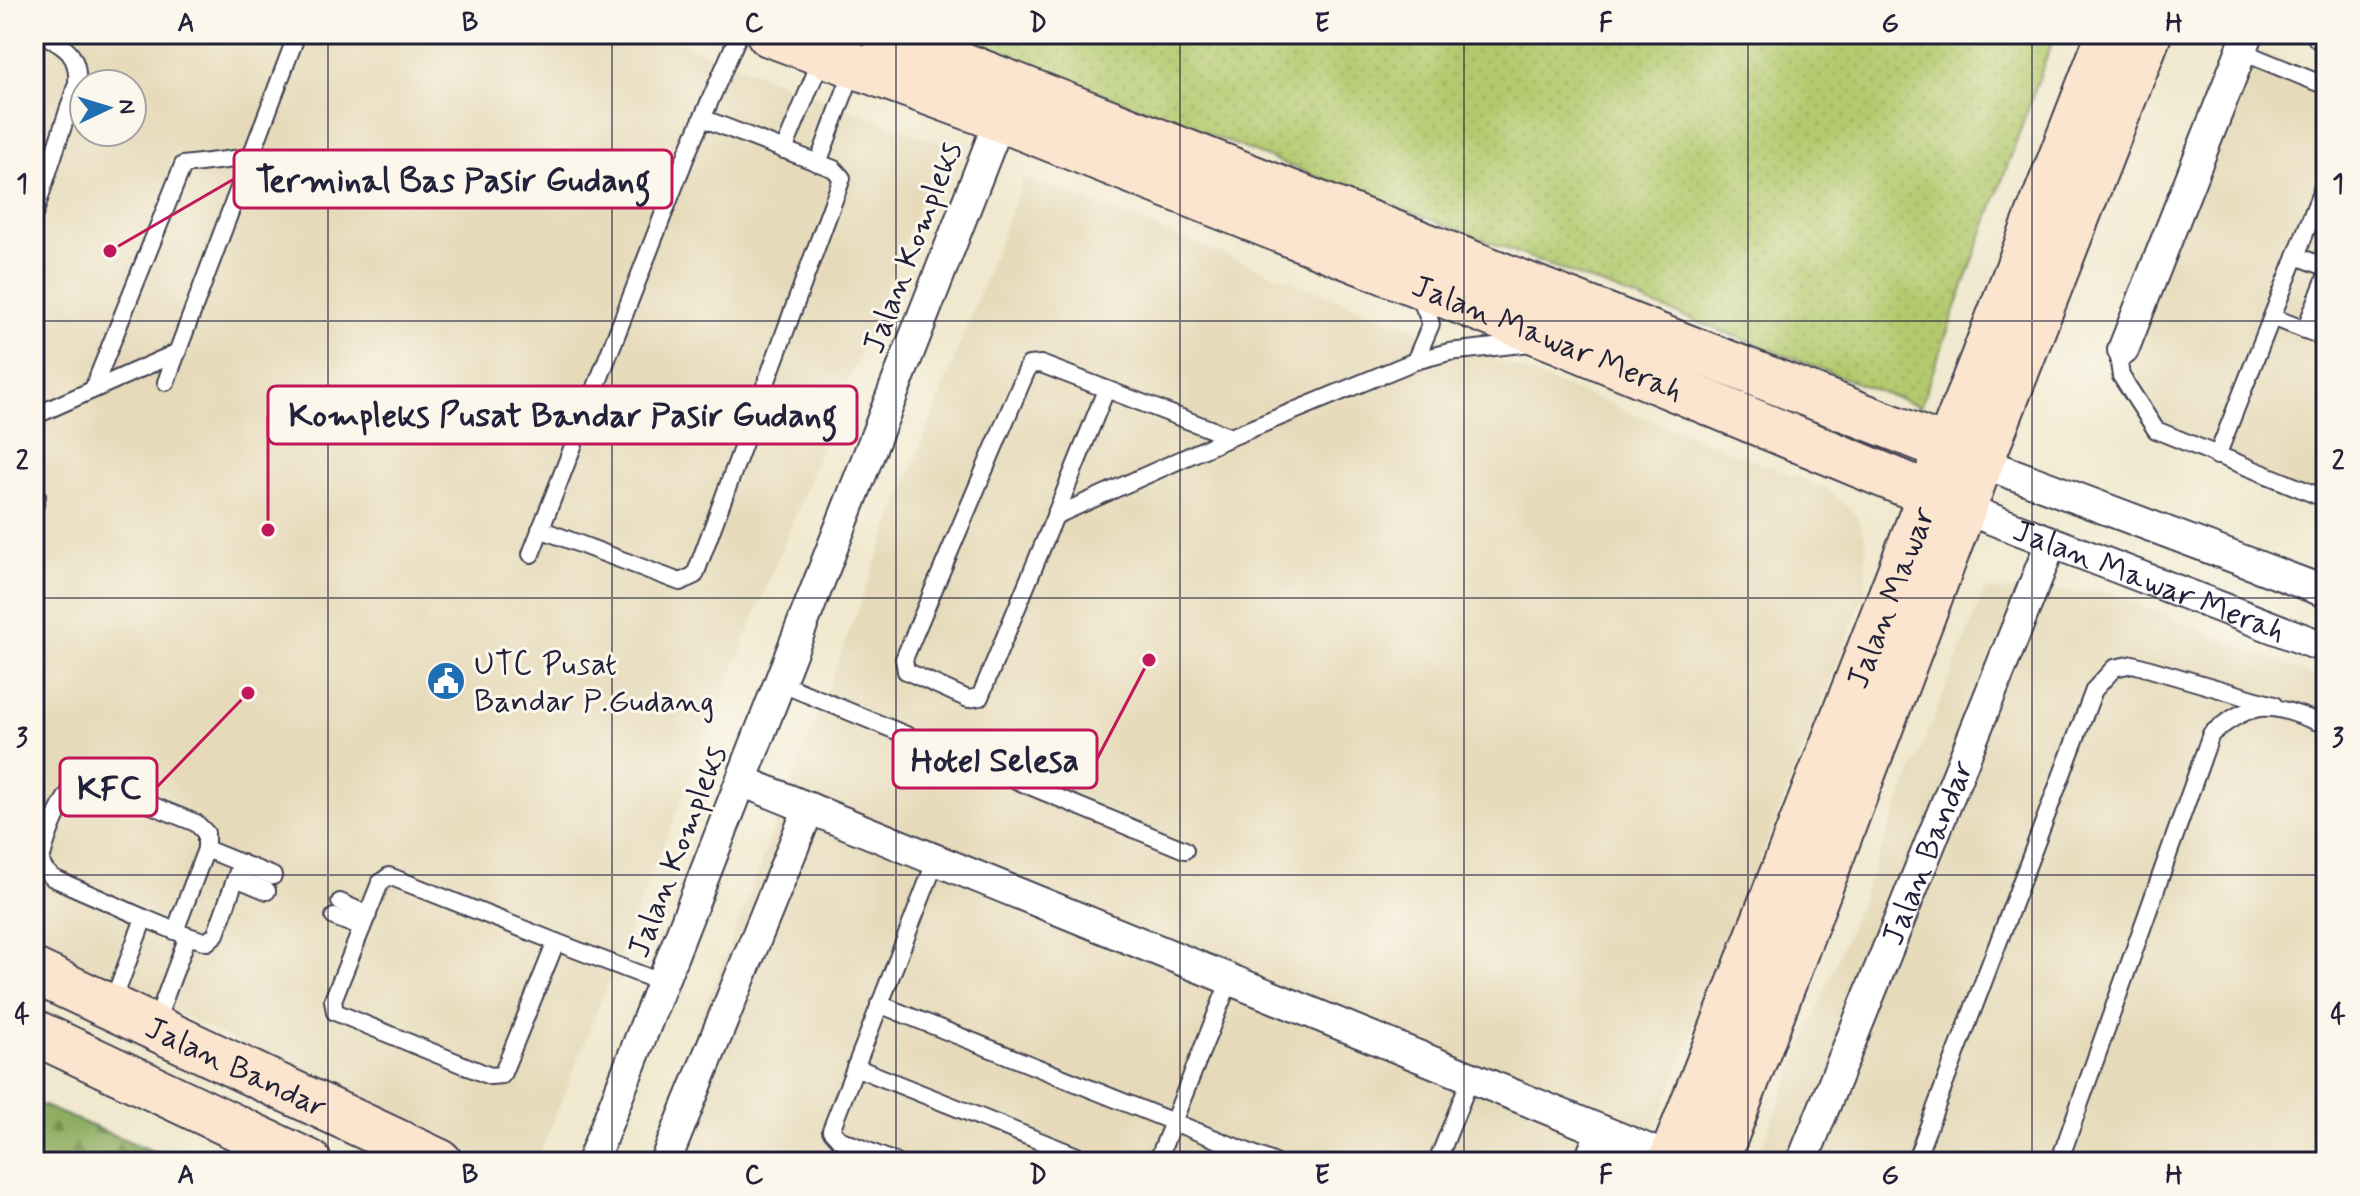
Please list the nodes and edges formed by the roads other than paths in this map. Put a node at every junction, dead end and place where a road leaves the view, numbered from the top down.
1 (42, 34) edge
2 (297, 34) edge
3 (739, 34) edge
4 (769, 34) edge
5 (2109, 34) edge
6 (2149, 34) edge
7 (2244, 43) edge
8 (851, 47) edge
9 (2326, 86) edge
10 (702, 118) junction
11 (1000, 119) junction
12 (784, 150) junction
13 (251, 157) junction
14 (818, 163) junction
15 (2326, 180) edge
16 (2322, 204) edge
17 (34, 215) edge
18 (2296, 256) junction
19 (2326, 267) edge
20 (2326, 277) edge
21 (1413, 285) junction
22 (2272, 317) junction
23 (2305, 330) junction
24 (2326, 338) edge
25 (1557, 340) junction
26 (2123, 350) joint
27 (178, 352) junction
28 (1415, 361) junction
29 (166, 382) dead end
30 (93, 389) junction
31 (1106, 390) junction
32 (34, 416) edge
33 (1231, 437) junction
34 (1965, 455) junction
35 (2217, 456) junction
36 (34, 490) edge
37 (2326, 499) edge
38 (1947, 502) junction
39 (34, 508) edge
40 (1055, 516) junction
41 (540, 529) junction
42 (2051, 543) junction
43 (531, 554) dead end
44 (2326, 592) edge
45 (2326, 648) edge
46 (780, 683) junction
47 (2274, 705) junction
48 (2326, 725) edge
49 (742, 781) junction
50 (809, 808) junction
51 (206, 849) junction
52 (1185, 850) dead end
53 (936, 860) junction
54 (238, 871) junction
55 (270, 884) dead end
56 (337, 910) dead end
57 (144, 918) junction
58 (365, 922) junction
59 (182, 934) junction
60 (556, 942) junction
61 (34, 971) edge
62 (1230, 980) junction
63 (663, 983) junction
64 (879, 1004) junction
65 (111, 1005) junction
66 (155, 1027) junction
67 (34, 1032) edge
68 (855, 1067) junction
69 (1471, 1077) junction
70 (1173, 1122) junction
71 (1602, 1131) junction
72 (1671, 1160) edge
73 (309, 1162) edge
74 (440, 1162) edge
75 (592, 1162) edge
76 (665, 1162) edge
77 (895, 1162) edge
78 (1092, 1162) edge
79 (1157, 1162) edge
80 (1273, 1162) edge
81 (1437, 1162) edge
82 (1589, 1162) edge
83 (1716, 1162) edge
84 (1802, 1162) edge
85 (1915, 1162) edge
86 (2059, 1162) edge

1 - 17 lane
2 - 13 lane
3 - 10 lane
4 - 8 street, Jalan Mawar Merah
5 - 34 street, Jalan Mawar
6 - 34 street, Jalan Mawar
7 - 9 lane
7 - 26 street
8 - 11 street, Jalan Mawar Merah
8 - 12 lane
8 - 14 lane
8 - 34 street, Jalan Mawar Merah
10 - 12 lane
10 - 41 lane
11 - 21 street, Jalan Mawar Merah
11 - 46 street, Jalan Kompleks
12 - 14 lane
13 - 27 lane
13 - 30 lane
14 - 41 lane
15 - 16 lane
16 - 18 lane
18 - 19 lane
18 - 22 lane
20 - 23 lane
21 - 25 street, Jalan Mawar Merah
21 - 28 lane
22 - 23 lane
22 - 35 lane
23 - 24 lane
25 - 28 lane
25 - 38 street, Jalan Mawar Merah
26 - 35 lane
27 - 29 lane
27 - 30 lane
28 - 33 lane
30 - 32 lane
31 - 33 lane
31 - 40 lane
31 - 40 lane
33 - 40 lane
34 - 38 street, Jalan Mawar
34 - 44 street, Jalan Mawar Merah
35 - 37 lane
36 - 39 lane
38 - 42 street, Jalan Mawar Merah
38 - 72 street, Jalan Mawar
38 - 83 street, Jalan Mawar
41 - 43 lane
42 - 45 street, Jalan Mawar Merah
42 - 84 street, Jalan Bandar
46 - 49 street, Jalan Kompleks
46 - 52 lane
47 - 48 lane
47 - 85 lane
47 - 86 lane
49 - 50 street
49 - 63 street, Jalan Kompleks
50 - 53 street
50 - 76 street
51 - 54 lane
51 - 57 lane
51 - 59 lane
53 - 62 street
53 - 64 lane
54 - 55 lane
54 - 59 lane
56 - 58 lane
57 - 59 lane
57 - 65 lane
58 - 60 lane
58 - 60 lane
59 - 66 lane
60 - 63 lane
61 - 65 street, Jalan Bandar
62 - 69 street
62 - 70 lane
63 - 75 street, Jalan Kompleks
64 - 68 lane
64 - 70 lane
65 - 66 street, Jalan Bandar
66 - 74 street, Jalan Bandar
67 - 73 street, Jalan Bandar
68 - 77 lane
68 - 78 lane
69 - 71 street
69 - 81 lane
70 - 79 lane
70 - 80 lane
71 - 72 street
71 - 82 street

